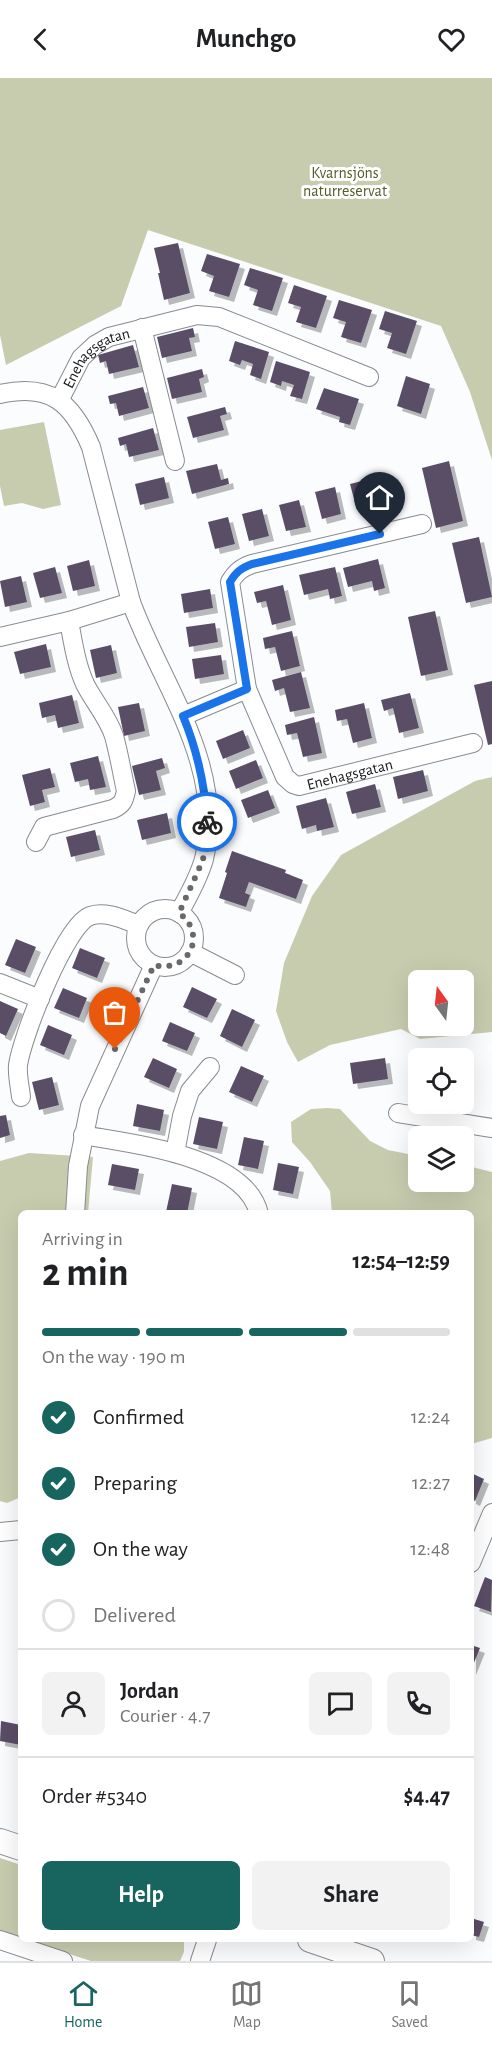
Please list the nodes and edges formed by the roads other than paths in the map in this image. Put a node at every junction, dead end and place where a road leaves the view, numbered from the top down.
1 (142, 328) junction
2 (369, 377) dead end
3 (0, 394) edge
4 (60, 399) junction
5 (175, 461) dead end
6 (422, 524) dead end
7 (131, 602) junction
8 (69, 621) junction
9 (0, 637) edge
10 (247, 689) junction
11 (183, 716) junction
12 (473, 743) dead end
13 (36, 842) dead end
14 (179, 913) junction
15 (139, 925) junction
16 (190, 952) junction
17 (154, 965) junction
18 (235, 975) dead end
19 (0, 983) edge
20 (40, 999) junction
21 (210, 1067) dead end
22 (21, 1097) dead end
23 (398, 1113) dead end
24 (492, 1128) edge
25 (83, 1135) junction
26 (175, 1153) junction
27 (75, 1210) edge
28 (258, 1210) edge
29 (492, 1513) edge
30 (18, 1530) edge
31 (0, 1532) edge
32 (474, 1556) edge
33 (0, 1841) edge
34 (18, 1847) edge
35 (206, 1942) edge
36 (316, 1942) edge
37 (1, 1945) edge
38 (63, 1961) edge
39 (200, 1961) edge
40 (372, 1961) edge

1 - 2 street, Enehagsgatan
1 - 4 street, Enehagsgatan
1 - 5 street, Enehagsgatan
3 - 4 street, Enehagsgatan
4 - 7 street, Enehagsgatan
6 - 10 street, Enehagsgatan
7 - 8 street
7 - 11 street, Enehagsgatan
8 - 9 street
8 - 13 street
10 - 11 street
10 - 12 street, Enehagsgatan
11 - 14 street, Enehagsgatan
14 - 15 street
14 - 16 street
15 - 17 street
15 - 20 street
16 - 17 street
16 - 18 street
17 - 25 street
19 - 20 street
20 - 22 street
21 - 26 street
23 - 24 street
25 - 26 street
25 - 27 street
26 - 28 street
29 - 32 street
30 - 31 street
33 - 34 main road
35 - 39 street
36 - 40 main road
37 - 38 street

